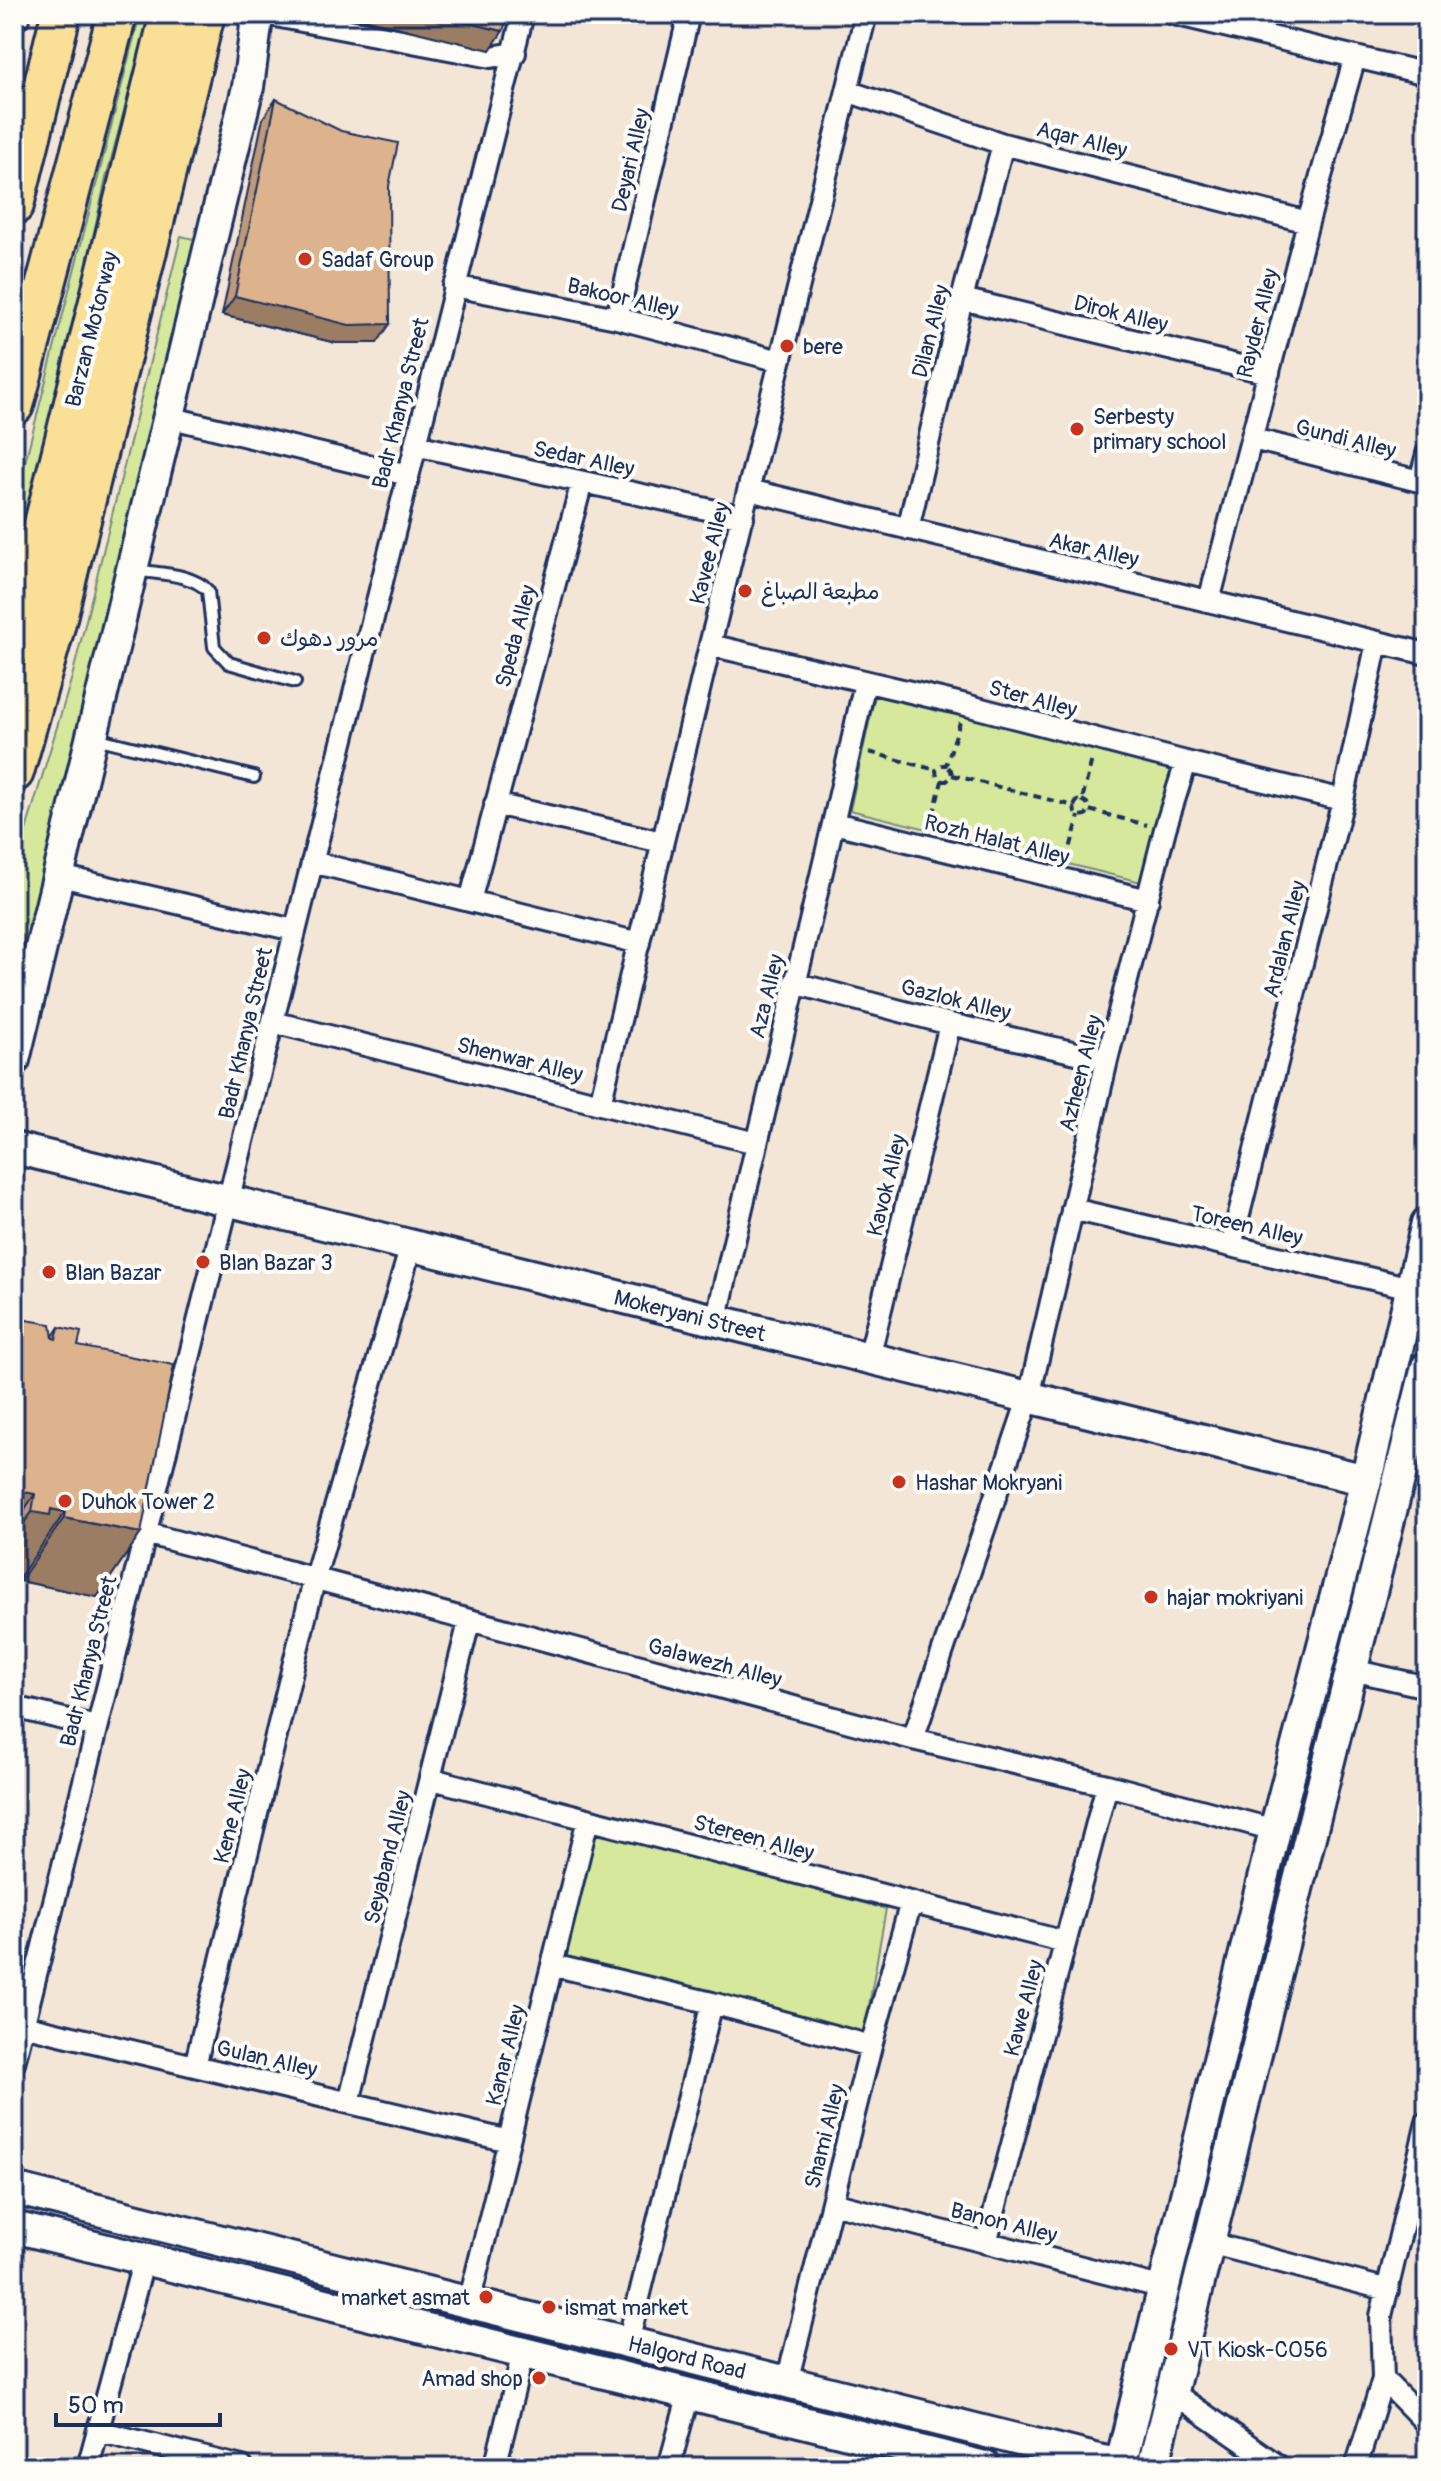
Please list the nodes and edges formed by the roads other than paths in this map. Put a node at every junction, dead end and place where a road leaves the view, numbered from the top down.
1 (61, 14) edge
2 (117, 14) edge
3 (170, 14) edge
4 (205, 14) edge
5 (253, 14) edge
6 (265, 14) edge
7 (523, 14) edge
8 (689, 14) edge
9 (866, 14) edge
10 (1174, 14) edge
11 (1205, 18) edge
12 (515, 53) junction
13 (1355, 57) junction
14 (1427, 74) edge
15 (847, 91) junction
16 (1003, 144) junction
17 (14, 205) edge
18 (1308, 222) junction
19 (454, 286) junction
20 (962, 299) junction
21 (617, 318) junction
22 (780, 361) junction
23 (1269, 373) junction
24 (14, 405) edge
25 (168, 417) junction
26 (1253, 439) junction
27 (415, 445) junction
28 (1427, 454) edge
29 (408, 475) junction
30 (582, 482) junction
31 (1424, 482) edge
32 (749, 490) junction
33 (743, 517) junction
34 (908, 529) junction
35 (133, 570) junction
36 (1209, 601) junction
37 (1377, 642) junction
38 (14, 645) edge
39 (710, 645) junction
40 (1427, 654) edge
41 (295, 682) dead end
42 (865, 682) junction
43 (93, 738) junction
44 (1186, 762) junction
45 (14, 772) edge
46 (254, 777) dead end
47 (1343, 800) junction
48 (495, 804) junction
49 (834, 823) junction
50 (662, 842) junction
51 (312, 862) junction
52 (60, 876) junction
53 (1148, 900) junction
54 (470, 901) junction
55 (294, 930) junction
56 (639, 943) junction
57 (794, 983) junction
58 (273, 1022) junction
59 (950, 1024) junction
60 (14, 1060) edge
61 (1107, 1060) junction
62 (600, 1104) junction
63 (756, 1143) junction
64 (14, 1148) edge
65 (230, 1201) junction
66 (1072, 1209) junction
67 (1427, 1223) edge
68 (411, 1246) junction
69 (1231, 1246) junction
70 (1411, 1288) junction
71 (716, 1322) junction
72 (869, 1358) junction
73 (1427, 1367) edge
74 (1029, 1397) junction
75 (1366, 1480) junction
76 (145, 1533) junction
77 (315, 1577) junction
78 (469, 1622) junction
79 (1352, 1670) junction
80 (1427, 1687) edge
81 (14, 1707) edge
82 (97, 1727) junction
83 (913, 1739) junction
84 (432, 1779) junction
85 (1107, 1785) junction
86 (588, 1819) junction
87 (1275, 1830) junction
88 (911, 1902) junction
89 (1065, 1942) junction
90 (552, 1965) junction
91 (712, 2003) junction
92 (19, 2024) edge
93 (871, 2046) junction
94 (14, 2063) edge
95 (195, 2066) junction
96 (349, 2102) junction
97 (1427, 2122) edge
98 (509, 2141) junction
99 (14, 2189) edge
100 (832, 2203) junction
101 (14, 2227) edge
102 (986, 2243) junction
103 (1209, 2243) junction
104 (144, 2259) junction
105 (1164, 2288) junction
106 (1388, 2290) junction
107 (469, 2303) junction
108 (628, 2342) junction
109 (523, 2353) junction
110 (1383, 2379) junction
111 (787, 2382) junction
112 (1172, 2392) junction
113 (689, 2394) junction
114 (1427, 2424) edge
115 (98, 2431) junction
116 (1123, 2466) edge
117 (88, 2467) edge
118 (242, 2467) edge
119 (495, 2467) edge
120 (669, 2467) edge
121 (985, 2467) edge
122 (1153, 2467) edge
123 (1280, 2467) edge
124 (1356, 2467) edge

1 - 17 highway
2 - 24 highway
3 - 38 highway, Barzan Motorway
4 - 45 highway
5 - 25 street
6 - 12 street
7 - 12 street, Badr Khanya Street
8 - 21 street, Deyari Alley
9 - 15 street, Kavee Alley
10 - 11 street
11 - 13 street
12 - 19 street, Badr Khanya Street
13 - 14 street
13 - 18 street, Rayder Alley
15 - 16 street, Aqar Alley
15 - 22 street, Kavee Alley
16 - 18 street, Aqar Alley
16 - 20 street, Dilan Alley
18 - 23 street, Rayder Alley
19 - 21 street, Bakoor Alley
19 - 27 street, Badr Khanya Street
20 - 23 street, Dirok Alley
20 - 34 street, Dilan Alley
21 - 22 street, Bakoor Alley
22 - 32 street, Kavee Alley
23 - 26 street, Rayder Alley
25 - 29 street
25 - 35 street
26 - 31 street, Gundi Alley
26 - 36 street, Rayder Alley
27 - 29 street, Badr Khanya Street
27 - 30 street, Sedar Alley
28 - 31 street
29 - 51 street, Badr Khanya Street
30 - 33 street, Sedar Alley
30 - 48 street, Speda Alley
32 - 33 street, Kavee Alley
32 - 34 street, Akar Alley
33 - 39 street, Kavee Alley
34 - 36 street, Akar Alley
35 - 41 lane
35 - 43 street
36 - 37 street, Akar Alley
37 - 40 street, Akar Alley
37 - 47 street, Ardalan Alley
39 - 42 street, Ster Alley
39 - 50 street, Kavee Alley
42 - 44 street, Ster Alley
42 - 49 street, Aza Alley
43 - 46 lane
43 - 52 street
44 - 47 street, Ster Alley
44 - 53 street, Azheen Alley
47 - 69 street, Ardalan Alley
48 - 50 street
48 - 54 street, Speda Alley
49 - 53 street, Rozh Halat Alley
49 - 57 street, Aza Alley
50 - 56 street, Kavee Alley
51 - 54 street
51 - 55 street, Badr Khanya Street
52 - 55 street
52 - 60 street
53 - 61 street, Azheen Alley
54 - 56 street
55 - 58 street, Badr Khanya Street
56 - 62 street, Kavee Alley
57 - 59 street, Gazlok Alley
57 - 63 street, Aza Alley
58 - 62 street, Shenwar Alley
58 - 65 street, Badr Khanya Street
59 - 61 street, Gazlok Alley
59 - 72 street, Kavok Alley
61 - 66 street, Azheen Alley
62 - 63 street, Shenwar Alley
63 - 71 street, Aza Alley
64 - 65 street, Mokeryani Street
65 - 68 street, Mokeryani Street
65 - 76 street, Badr Khanya Street
66 - 69 street, Toreen Alley
66 - 74 street, Azheen Alley
67 - 70 street
68 - 71 street, Mokeryani Street
68 - 77 street, Kene Alley
69 - 70 street, Toreen Alley
70 - 75 street
71 - 72 street, Mokeryani Street
72 - 74 street, Mokeryani Street
73 - 79 street
74 - 75 street, Mokeryani Street
74 - 83 street, Azheen Alley
75 - 87 street
76 - 77 street, Galawezh Alley
76 - 82 street, Badr Khanya Street
77 - 78 street, Galawezh Alley
77 - 95 street, Kene Alley
78 - 83 street, Galawezh Alley
78 - 84 street, Seyaband Alley
79 - 80 street
79 - 103 street
81 - 82 street
82 - 92 street, Badr Khanya Street
83 - 85 street, Galawezh Alley
84 - 86 street, Stereen Alley
84 - 96 street, Seyaband Alley
85 - 87 street, Galawezh Alley
85 - 89 street, Kawe Alley
86 - 88 street, Stereen Alley
86 - 90 street, Kanar Alley
87 - 105 street
88 - 89 street, Stereen Alley
88 - 93 street, Shami Alley
89 - 102 street, Kawe Alley
90 - 91 street
90 - 98 street, Kanar Alley
91 - 93 street
91 - 108 street
92 - 94 street, Badr Khanya Street
92 - 95 street, Gulan Alley
93 - 100 street, Shami Alley
95 - 96 street, Gulan Alley
96 - 98 street, Gulan Alley
97 - 106 street
98 - 107 street, Kanar Alley
99 - 107 street, Halgord Road
100 - 102 street, Banon Alley
100 - 111 street, Shami Alley
101 - 104 street, Halgord Road
102 - 105 street, Banon Alley
103 - 106 street
103 - 112 street
104 - 109 street, Halgord Road
104 - 115 street
105 - 116 street
106 - 110 street
107 - 108 street, Halgord Road
108 - 111 street, Halgord Road
109 - 113 street, Halgord Road
109 - 119 street
110 - 114 street
110 - 124 street
111 - 116 street, Halgord Road
112 - 122 street
112 - 123 street
113 - 120 street
113 - 121 street, Halgord Road
115 - 117 street
115 - 118 street

